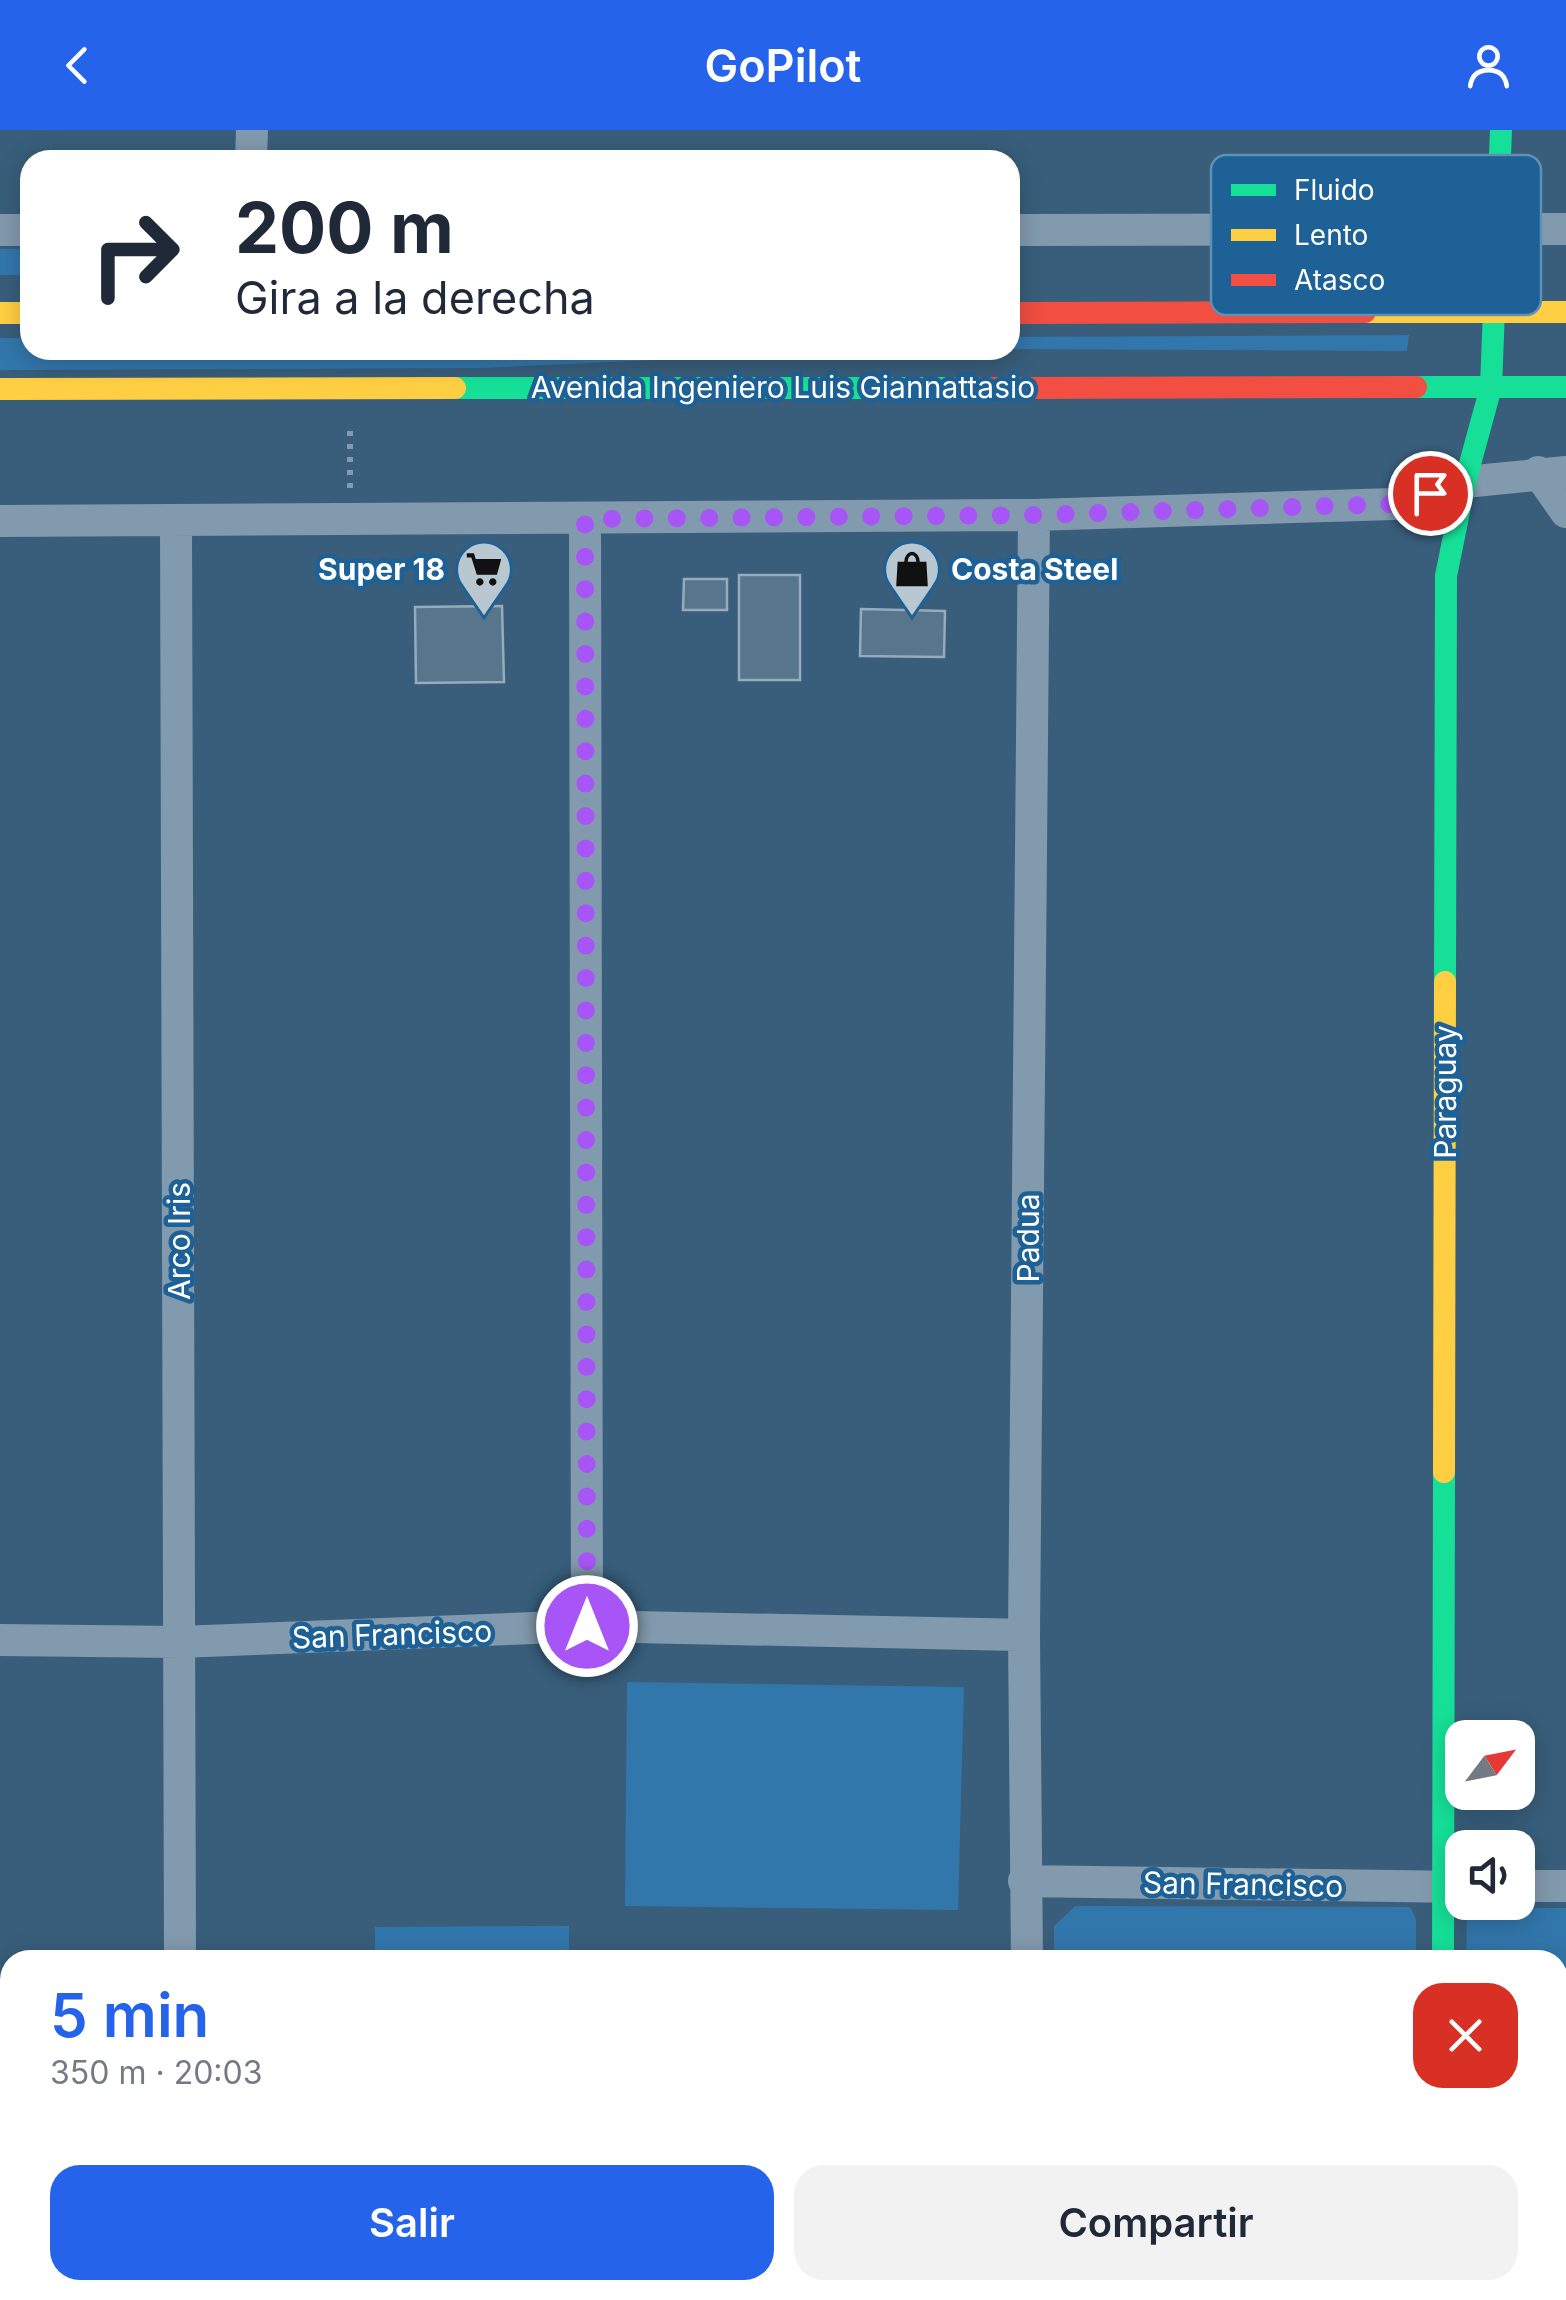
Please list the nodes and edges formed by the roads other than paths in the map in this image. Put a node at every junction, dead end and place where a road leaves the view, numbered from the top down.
1 (1501, 130) edge
2 (1500, 155) edge
3 (1020, 230) edge
4 (1211, 230) edge
5 (1020, 313) edge
6 (1211, 313) edge
7 (1496, 315) edge
8 (1491, 387) junction
9 (1566, 387) edge
10 (0, 389) edge
11 (1552, 472) edge
12 (1465, 482) junction
13 (1566, 512) edge
14 (1034, 515) junction
15 (585, 519) junction
16 (0, 521) edge
17 (176, 521) junction
18 (587, 1626) junction
19 (1024, 1635) junction
20 (0, 1640) edge
21 (180, 1642) junction
22 (1453, 1830) edge
23 (1024, 1880) junction
24 (1535, 1886) edge
25 (1566, 1886) edge
26 (1445, 1887) edge
27 (1449, 1920) edge
28 (180, 1950) edge
29 (1027, 1950) edge
30 (1445, 1950) edge

1 - 2 main road, Paraguay
3 - 4 street
5 - 6 main road
7 - 8 main road, Paraguay
8 - 9 main road, Avenida Ingeniero Luis Giannattasio
8 - 10 main road, Avenida Ingeniero Luis Giannattasio
8 - 12 main road, Paraguay
11 - 12 street
11 - 13 street
12 - 14 street
12 - 22 main road, Paraguay
14 - 15 street
14 - 19 street, Padua
15 - 17 street
15 - 18 street
16 - 17 street
17 - 21 street, Arco Iris
18 - 19 street, San Francisco
18 - 21 street, San Francisco
19 - 23 street, Padua
20 - 21 street, San Francisco
21 - 28 street, Arco Iris
23 - 26 street, San Francisco
23 - 29 street, Padua
24 - 25 street
27 - 30 main road, Paraguay

